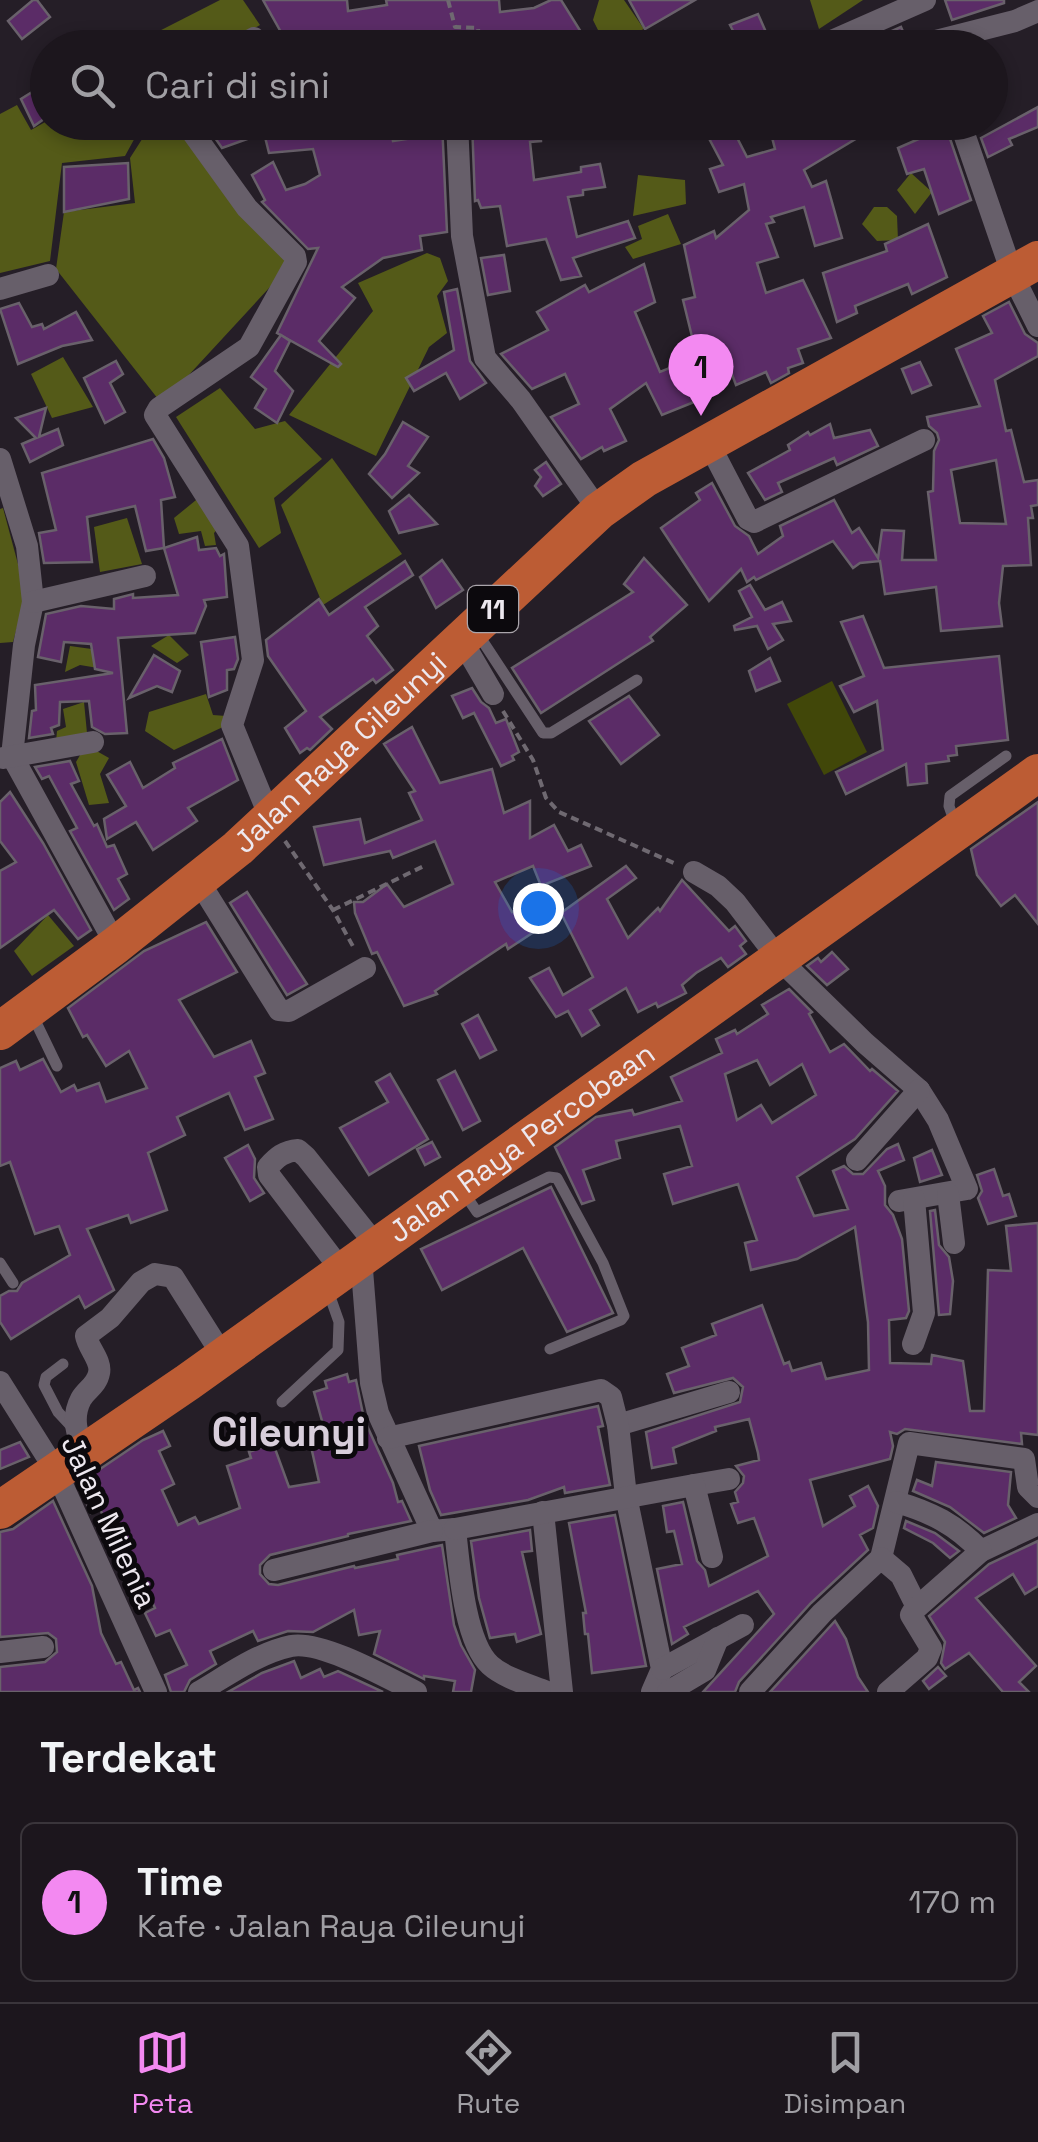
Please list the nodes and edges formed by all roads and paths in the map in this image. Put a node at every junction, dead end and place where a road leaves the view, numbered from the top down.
1 (448, 0) edge
2 (924, 0) edge
3 (1038, 10) edge
4 (478, 30) edge
5 (856, 30) edge
6 (932, 30) edge
7 (984, 30) edge
8 (199, 140) edge
9 (458, 140) edge
10 (968, 140) edge
11 (1026, 268) edge
12 (48, 274) dead end
13 (0, 289) edge
14 (1038, 326) edge
15 (924, 440) dead end
16 (709, 444) junction
17 (0, 459) edge
18 (4, 486) edge
19 (600, 511) junction
20 (145, 576) dead end
21 (32, 602) junction
22 (467, 633) junction
23 (637, 680) dead end
24 (493, 694) joint
25 (93, 742) dead end
26 (6, 757) edge
27 (1022, 764) edge
28 (271, 820) junction
29 (424, 866) dead end
30 (694, 872) joint
31 (198, 880) junction
32 (332, 910) junction
33 (116, 945) junction
34 (778, 958) junction
35 (365, 968) joint
36 (15, 1021) edge
37 (57, 1066) dead end
38 (919, 1090) junction
39 (857, 1160) dead end
40 (459, 1187) junction
41 (948, 1194) junction
42 (954, 1243) dead end
43 (0, 1263) edge
44 (351, 1264) junction
45 (13, 1283) dead end
46 (912, 1344) dead end
47 (550, 1349) dead end
48 (223, 1356) junction
49 (63, 1364) dead end
50 (0, 1382) edge
51 (729, 1392) dead end
52 (282, 1402) dead end
53 (618, 1425) junction
54 (388, 1438) junction
55 (72, 1451) junction
56 (729, 1479) dead end
57 (694, 1485) junction
58 (626, 1496) junction
59 (1038, 1496) edge
60 (896, 1502) junction
61 (0, 1510) edge
62 (543, 1512) junction
63 (1038, 1524) edge
64 (443, 1530) junction
65 (982, 1551) junction
66 (712, 1557) dead end
67 (881, 1558) junction
68 (274, 1570) dead end
69 (919, 1605) junction
70 (743, 1625) dead end
71 (718, 1638) junction
72 (42, 1647) dead end
73 (0, 1652) edge
74 (662, 1669) junction
75 (156, 1692) edge
76 (199, 1692) edge
77 (416, 1692) edge
78 (548, 1692) edge
79 (562, 1692) edge
80 (652, 1692) edge
81 (668, 1692) edge
82 (750, 1692) edge
83 (888, 1692) edge

1 - 4 path
2 - 5 street
2 - 6 street
3 - 7 street
8 - 28 street
9 - 19 street
10 - 11 street
11 - 14 street
11 - 16 highway, Jalan Raya Cileunyi / 11
12 - 13 street
15 - 16 street
16 - 19 highway, Jalan Raya Cileunyi / 11
17 - 18 street
18 - 21 street
19 - 22 highway, Jalan Raya Cileunyi / 11
20 - 21 street
21 - 26 street
22 - 23 lane
22 - 24 street
22 - 28 highway, Jalan Raya Cileunyi / 11
24 - 30 path
25 - 26 street
26 - 33 street
27 - 34 highway, Jalan Raya Percobaan
28 - 31 highway, Jalan Raya Cileunyi / 11
28 - 32 path
29 - 32 path
30 - 34 street
31 - 33 highway, Jalan Raya Cileunyi / 11
31 - 35 street
32 - 35 path
33 - 36 highway, Jalan Raya Cileunyi / 11
34 - 38 street
34 - 40 highway, Jalan Raya Percobaan
36 - 37 lane
38 - 39 street
38 - 41 street
40 - 44 highway, Jalan Raya Percobaan
40 - 47 lane
41 - 42 street
41 - 46 street
43 - 45 lane
44 - 44 street
44 - 48 highway, Jalan Raya Percobaan
44 - 52 lane
44 - 54 street
48 - 55 highway, Jalan Raya Percobaan
48 - 55 street
49 - 55 lane
50 - 55 street, Jalan Milenia
51 - 53 street
53 - 54 street
53 - 58 street
54 - 64 street
55 - 61 highway, Jalan Raya Percobaan
55 - 75 street, Jalan Milenia
56 - 57 street
57 - 58 street
57 - 66 street
58 - 62 street
58 - 74 street
59 - 60 street
60 - 65 street
60 - 67 street
62 - 64 street
62 - 79 street
63 - 65 street
64 - 68 street
64 - 78 street
65 - 69 street
67 - 69 street
67 - 82 street
69 - 83 street
70 - 71 street
71 - 74 street
71 - 81 street
72 - 73 street
74 - 80 street
76 - 77 street

